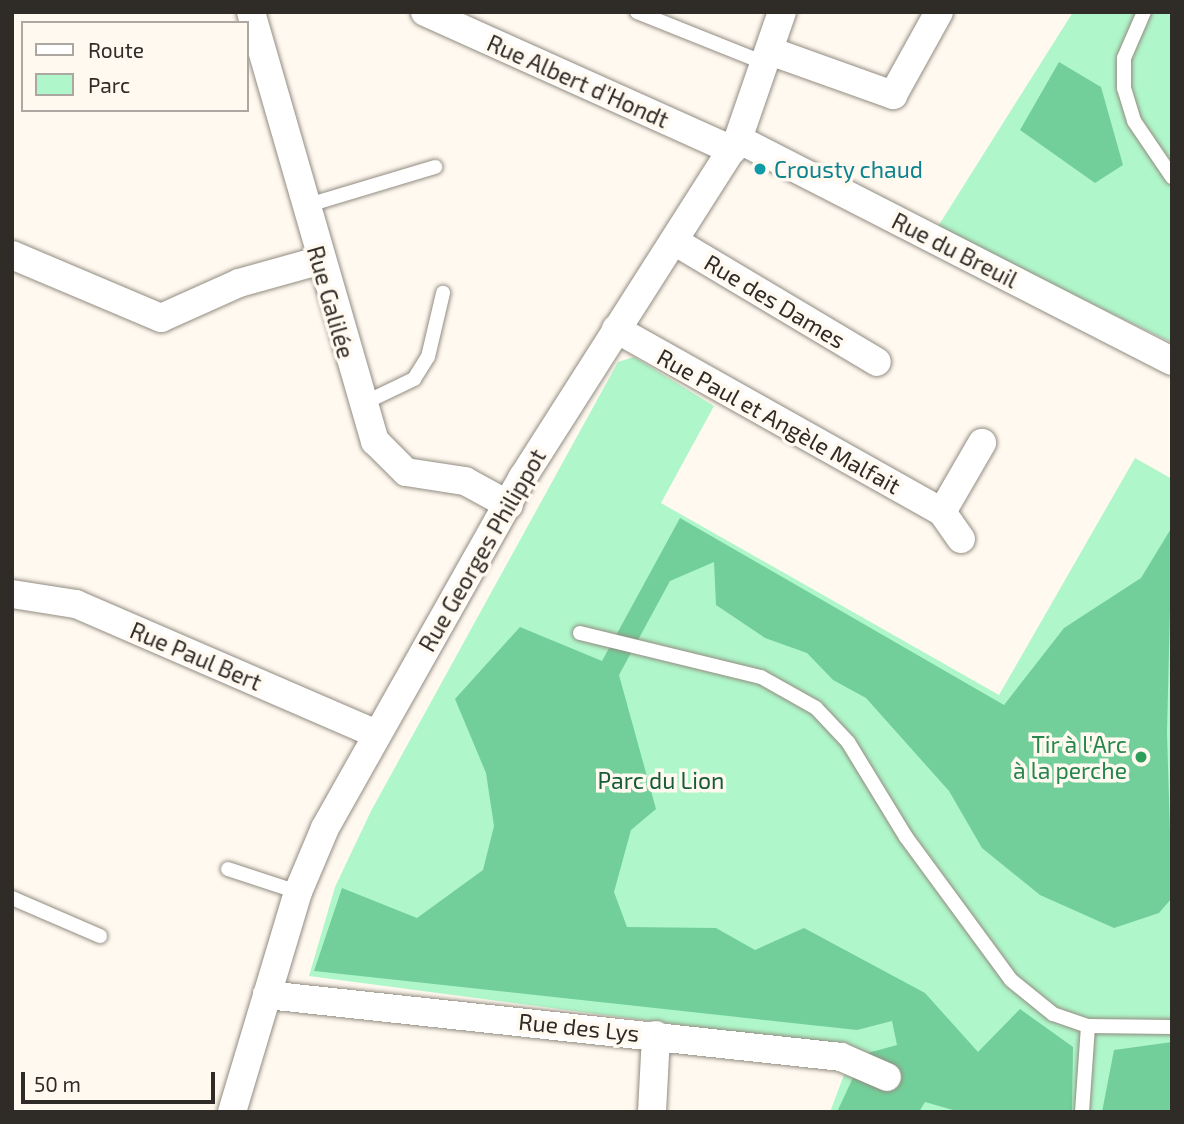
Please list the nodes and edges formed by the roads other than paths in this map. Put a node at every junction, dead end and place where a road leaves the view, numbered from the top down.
1 (251, 12) edge
2 (425, 12) edge
3 (637, 12) edge
4 (782, 12) edge
5 (939, 12) edge
6 (1144, 12) edge
7 (768, 58) junction
8 (735, 144) junction
9 (435, 167) dead end
10 (1172, 177) edge
11 (303, 206) junction
12 (674, 241) junction
13 (12, 255) edge
14 (318, 261) junction
15 (443, 293) dead end
16 (616, 329) junction
17 (1172, 361) edge
18 (877, 362) dead end
19 (360, 405) junction
20 (982, 443) dead end
21 (509, 505) junction
22 (942, 512) junction
23 (961, 539) dead end
24 (12, 594) edge
25 (580, 633) dead end
26 (376, 734) junction
27 (228, 869) dead end
28 (298, 892) junction
29 (12, 898) edge
30 (100, 936) dead end
31 (267, 995) junction
32 (1088, 1026) junction
33 (1172, 1027) edge
34 (656, 1035) junction
35 (887, 1077) dead end
36 (232, 1112) edge
37 (652, 1112) edge
38 (1082, 1112) edge

1 - 11 street, Rue Galilée
2 - 8 street, Rue Albert d'Hondt
3 - 7 lane
4 - 7 street, Rue Georges Philippot
5 - 7 street
6 - 10 lane
7 - 8 street, Rue Georges Philippot
8 - 12 street, Rue Georges Philippot
8 - 17 street, Rue du Breuil
9 - 11 lane
11 - 14 street, Rue Galilée
12 - 16 street, Rue Georges Philippot
12 - 18 street, Rue des Dames
13 - 14 street
14 - 19 street, Rue Galilée
15 - 19 lane
16 - 21 street, Rue Georges Philippot
16 - 22 street, Rue Paul et Angèle Malfait
19 - 21 street, Rue Galilée
20 - 22 street
21 - 26 street, Rue Georges Philippot
22 - 23 street, Rue Paul et Angèle Malfait
24 - 26 street, Rue Paul Bert
25 - 32 lane
26 - 28 street, Rue Georges Philippot
27 - 28 lane
28 - 31 street, Rue Georges Philippot
29 - 30 lane
31 - 34 street, Rue des Lys
31 - 36 street, Rue Georges Philippot
32 - 33 lane
32 - 38 lane
34 - 35 street, Rue des Lys
34 - 37 street

